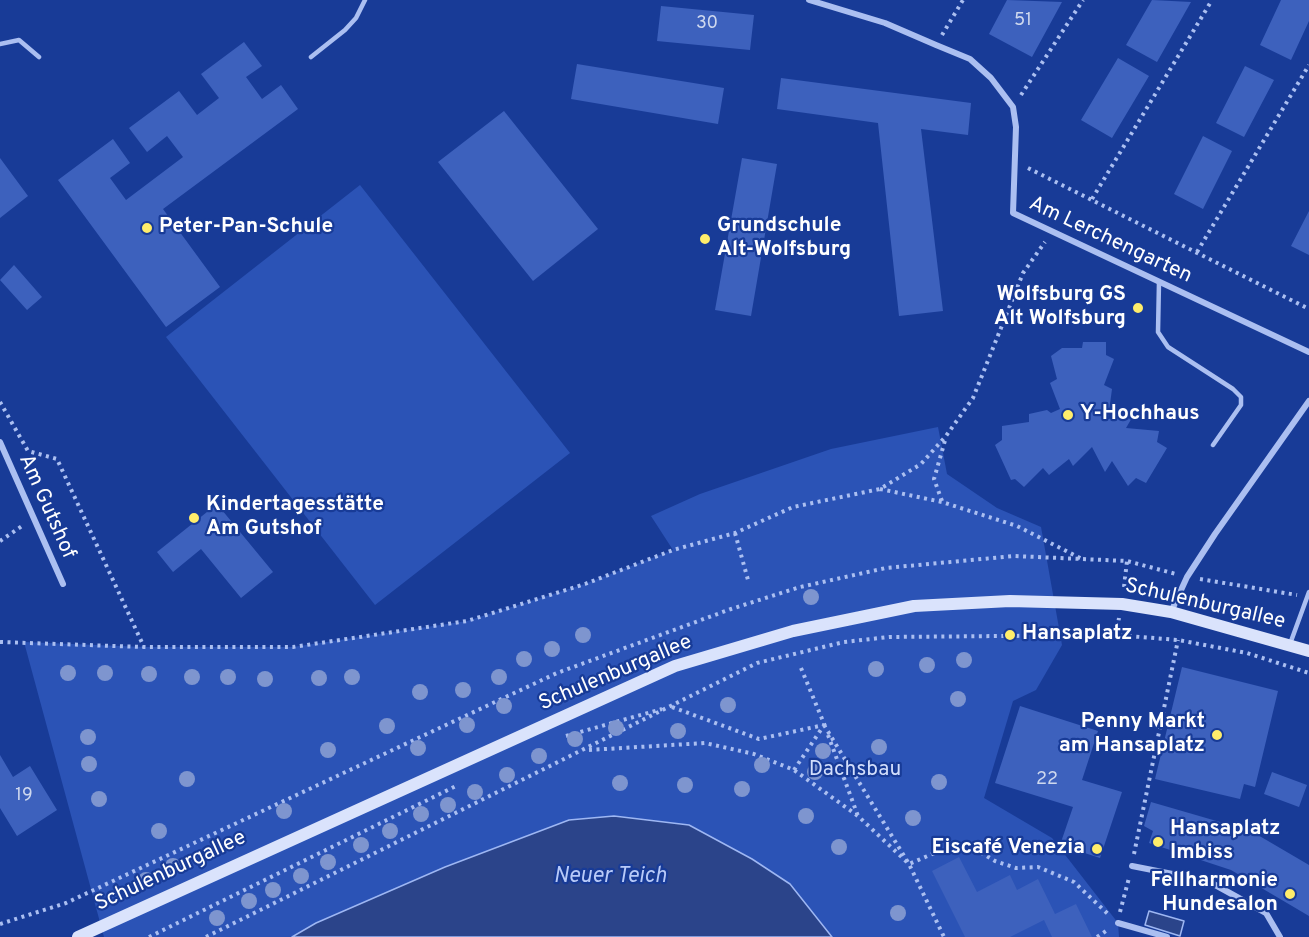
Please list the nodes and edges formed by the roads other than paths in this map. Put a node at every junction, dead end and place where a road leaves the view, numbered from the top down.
1 (365, 0) edge
2 (809, 0) edge
3 (0, 44) edge
4 (39, 57) dead end
5 (310, 57) dead end
6 (1159, 282) junction
7 (1309, 352) edge
8 (1309, 401) edge
9 (0, 442) edge
10 (1213, 445) dead end
11 (63, 584) dead end
12 (1309, 592) edge
13 (1171, 612) junction
14 (1290, 644) junction
15 (1309, 651) edge
16 (1132, 866) road end
17 (1118, 923) road end
18 (78, 937) edge
19 (1167, 937) edge
20 (1280, 937) edge

1 - 5 lane
2 - 6 street, Am Lerchengarten
3 - 4 lane
6 - 7 street, Am Lerchengarten
6 - 10 lane
8 - 13 street
9 - 11 street, Am Gutshof
12 - 14 lane
13 - 14 street, Schulenburgallee
13 - 18 street, Schulenburgallee
14 - 15 street, Schulenburgallee
16 - 20 street
17 - 19 street

